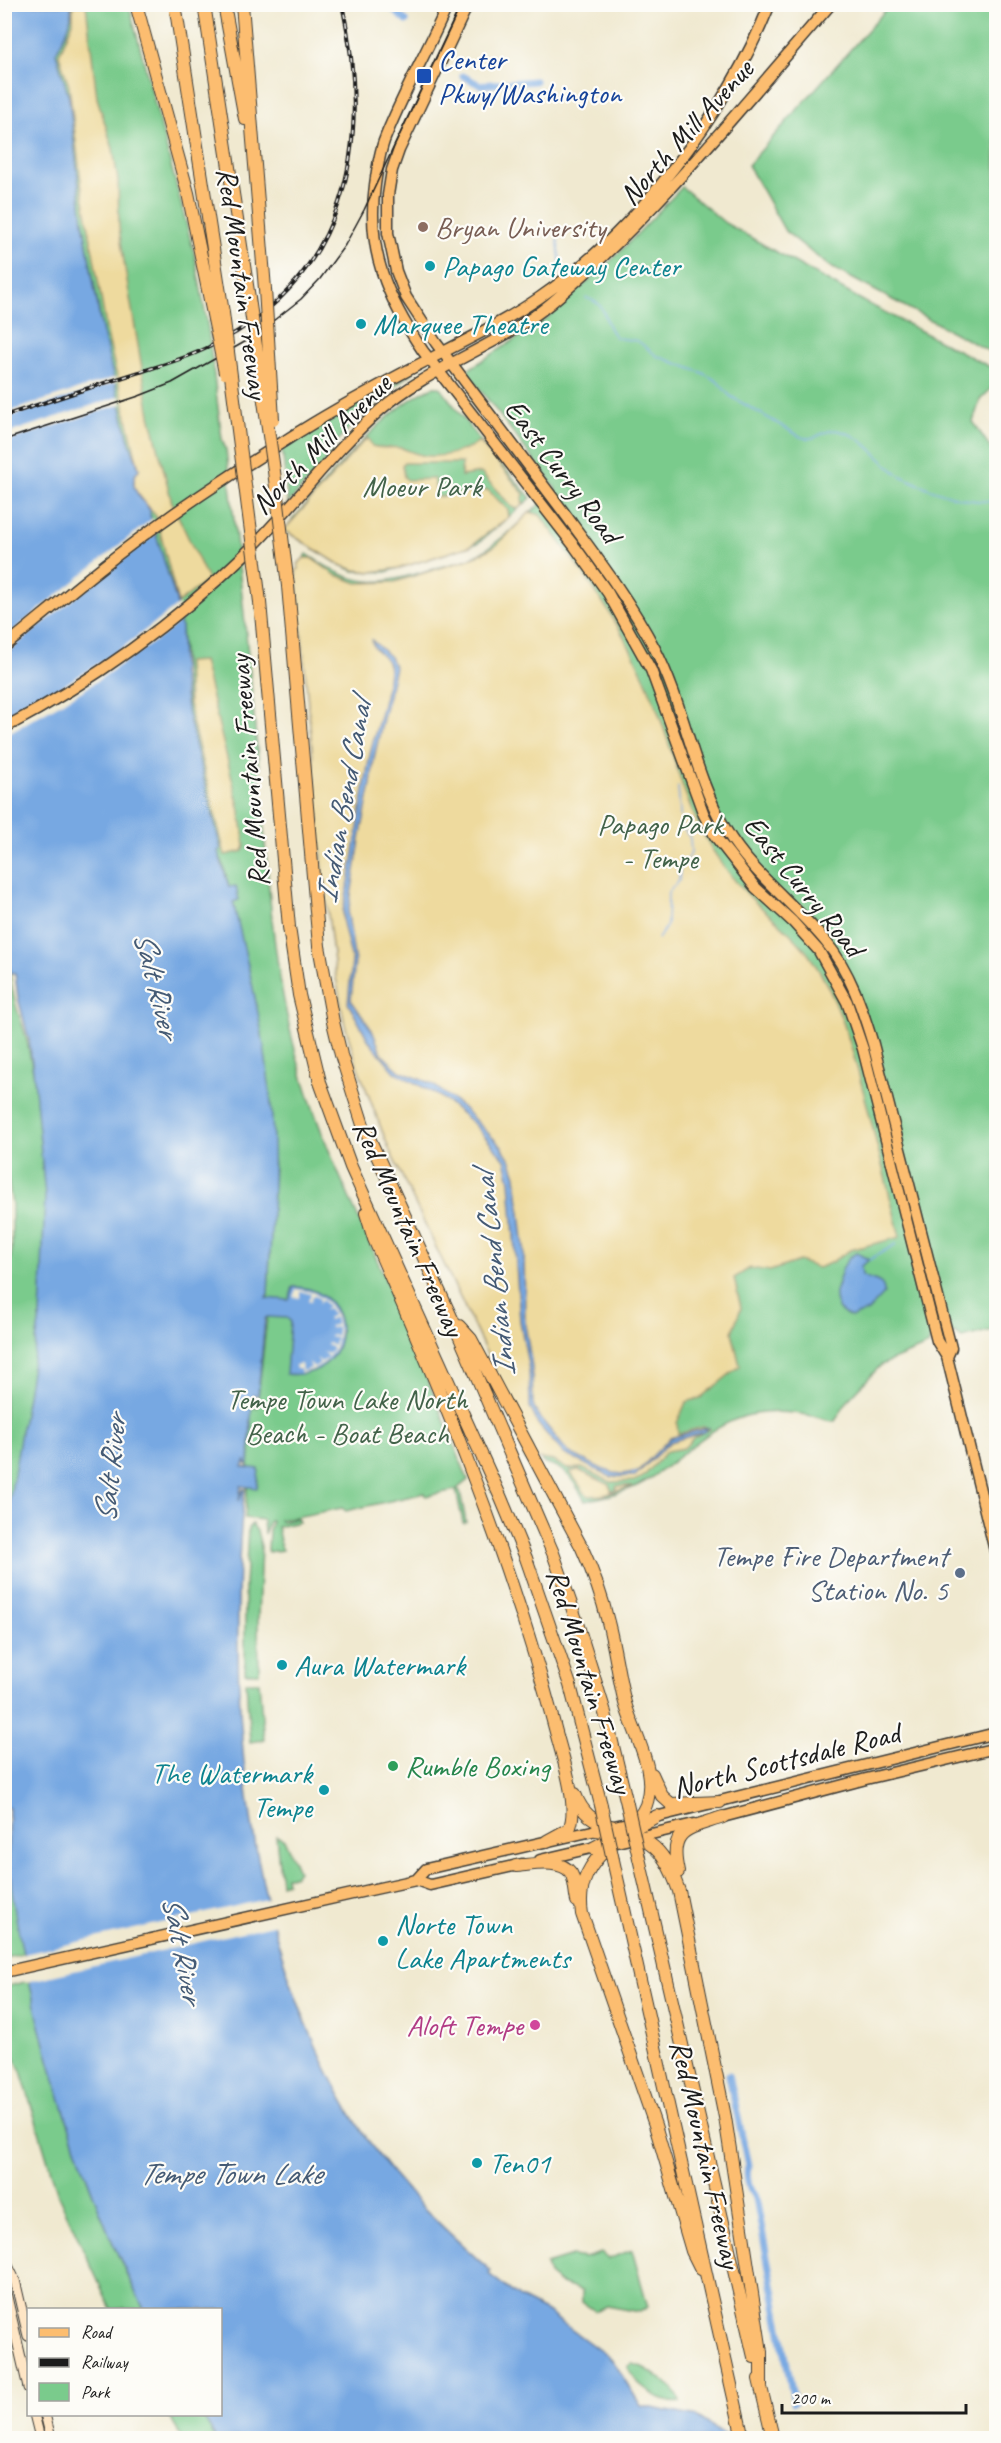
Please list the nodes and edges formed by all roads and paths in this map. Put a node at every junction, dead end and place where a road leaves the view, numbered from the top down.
1 (136, 4) edge
2 (175, 4) edge
3 (204, 4) edge
4 (224, 4) edge
5 (242, 4) edge
6 (448, 4) edge
7 (468, 4) edge
8 (770, 4) edge
9 (831, 4) edge
10 (721, 98) junction
11 (740, 108) junction
12 (257, 204) junction
13 (219, 316) junction
14 (443, 353) junction
15 (429, 359) junction
16 (452, 364) junction
17 (438, 371) junction
18 (273, 463) junction
19 (4, 647) edge
20 (4, 728) edge
21 (356, 1178) junction
22 (452, 1318) junction
23 (947, 1357) junction
24 (996, 1556) edge
25 (996, 1733) edge
26 (996, 1748) edge
27 (646, 1765) junction
28 (567, 1773) junction
29 (825, 1776) junction
30 (765, 1791) junction
31 (720, 1802) junction
32 (769, 1804) junction
33 (657, 1816) joint
34 (726, 1816) junction
35 (596, 1830) joint
36 (626, 1831) junction
37 (650, 1836) joint
38 (547, 1841) junction
39 (611, 1844) junction
40 (593, 1848) junction
41 (516, 1866) junction
42 (416, 1880) junction
43 (679, 1891) junction
44 (585, 1925) junction
45 (4, 1972) edge
46 (4, 2257) edge
47 (709, 2283) junction
48 (4, 2284) edge
49 (27, 2332) edge
50 (27, 2384) edge
51 (761, 2387) junction
52 (34, 2416) edge
53 (45, 2416) edge
54 (40, 2439) edge
55 (51, 2439) edge
56 (743, 2439) edge
57 (773, 2439) edge

1 - 13 highway
2 - 13 highway, Red Mountain Freeway
3 - 18 highway, Red Mountain Freeway, bridge
4 - 12 highway
5 - 12 highway
6 - 15 main road, East Curry Road
7 - 14 main road, East Curry Road
8 - 10 main road, North Mill Avenue
9 - 11 main road, North Mill Avenue
10 - 11 main road
10 - 14 main road, North Mill Avenue
11 - 16 main road, North Mill Avenue
12 - 18 highway, bridge
13 - 21 highway, Red Mountain Freeway, bridge
14 - 15 main road, North Mill Avenue
14 - 16 main road, East Curry Road
15 - 17 main road, East Curry Road
15 - 19 main road, North Mill Avenue
16 - 17 main road, North Mill Avenue
16 - 23 main road, East Curry Road
17 - 20 main road, North Mill Avenue
17 - 23 main road, East Curry Road
18 - 22 highway, Red Mountain Freeway, bridge
21 - 28 highway
21 - 47 highway, Red Mountain Freeway, bridge
22 - 27 highway
22 - 51 highway, Red Mountain Freeway, bridge
23 - 24 main road, East Curry Road
25 - 29 main road, North Scottsdale Road
26 - 32 main road, North Scottsdale Road
27 - 31 highway
27 - 36 highway
28 - 36 highway
28 - 38 highway
29 - 30 main road, North Scottsdale Road
29 - 32 main road
30 - 31 main road, North Scottsdale Road
30 - 34 main road
31 - 33 main road, North Scottsdale Road
32 - 34 main road, North Scottsdale Road
33 - 36 highway
34 - 37 main road, North Scottsdale Road
34 - 43 highway
35 - 36 highway
35 - 38 main road
36 - 37 highway
36 - 39 highway
36 - 40 highway
36 - 43 highway
38 - 42 main road
39 - 40 main road
39 - 44 highway
40 - 41 main road
41 - 42 main road
41 - 44 highway
42 - 45 main road
43 - 51 highway
44 - 47 highway
46 - 49 main road
47 - 56 highway, Red Mountain Freeway
48 - 50 main road
51 - 57 highway, Red Mountain Freeway
52 - 54 main road
53 - 55 main road

